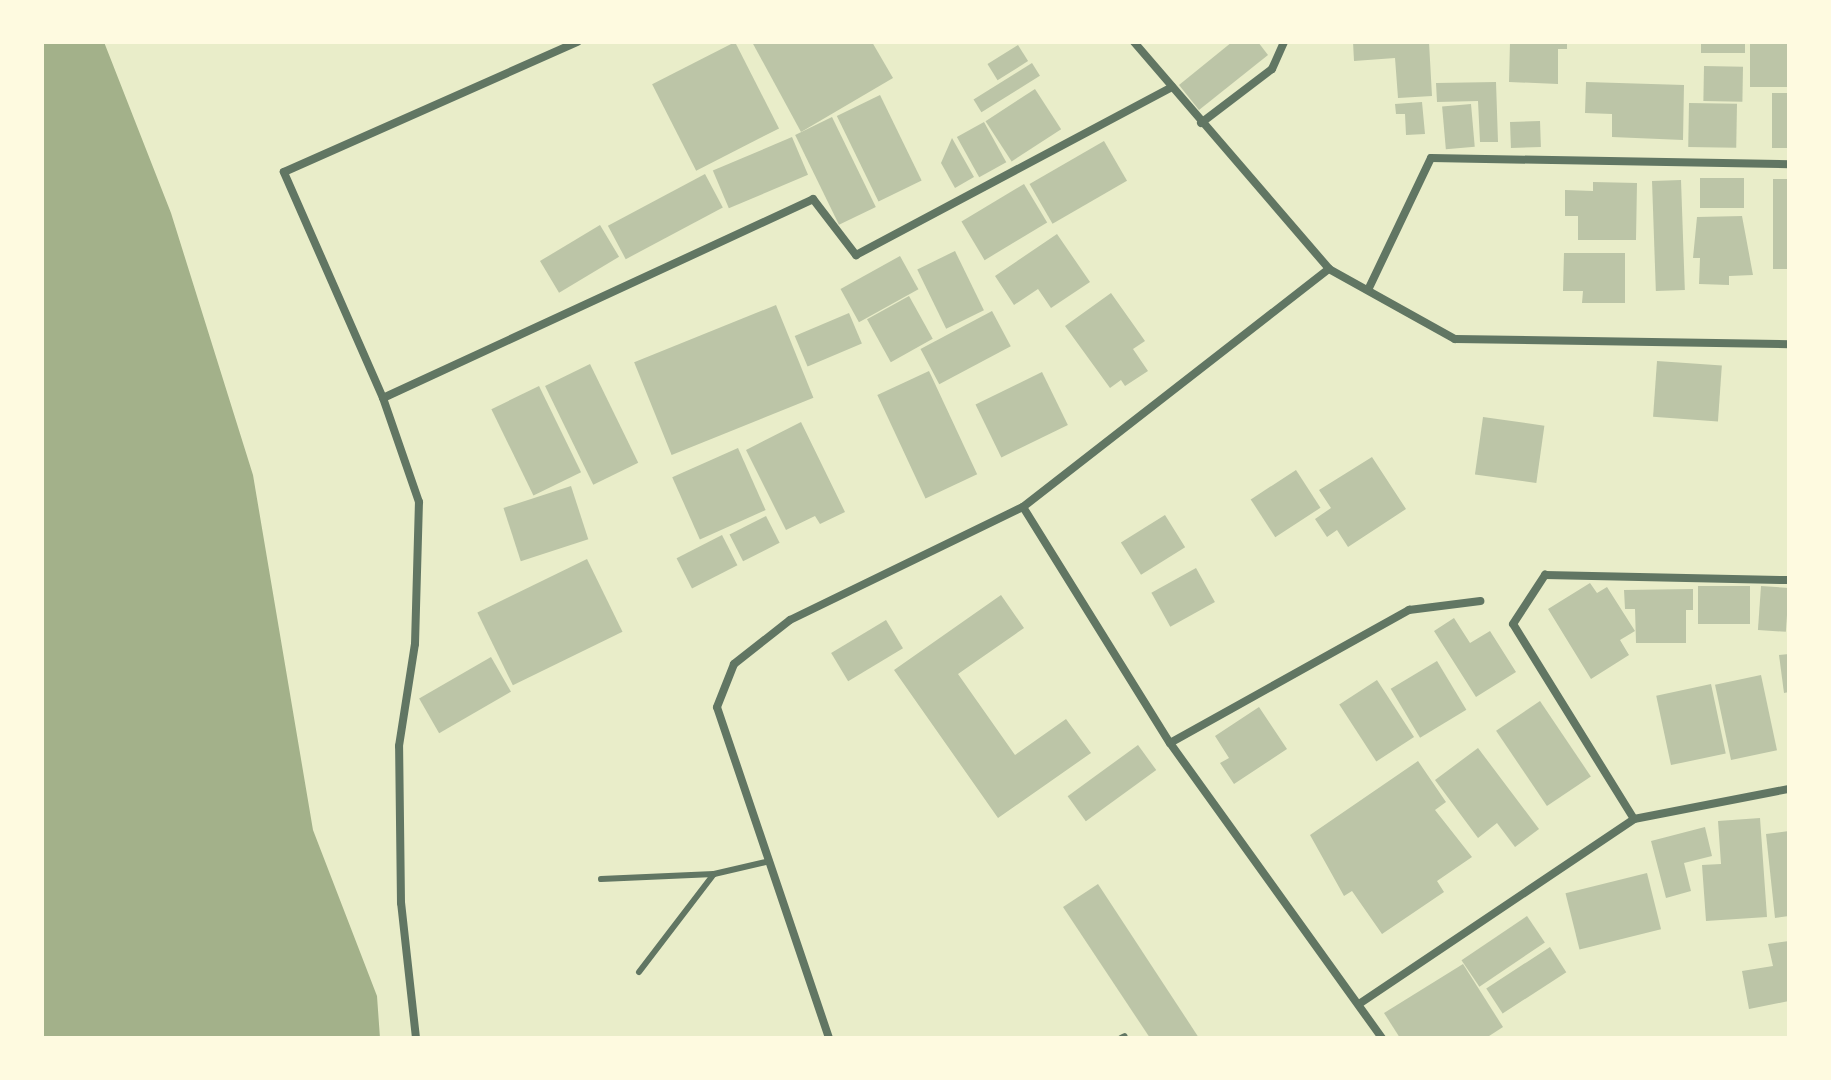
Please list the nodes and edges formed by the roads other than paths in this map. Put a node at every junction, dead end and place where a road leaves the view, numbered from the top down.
1 (577, 42) edge
2 (1134, 42) edge
3 (1284, 42) edge
4 (1172, 87) junction
5 (1201, 123) junction
6 (1789, 164) edge
7 (1329, 269) junction
8 (1368, 290) junction
9 (1789, 344) edge
10 (383, 398) junction
11 (1023, 507) junction
12 (1789, 580) edge
13 (1480, 601) dead end
14 (1170, 743) junction
15 (1789, 789) edge
16 (1634, 819) junction
17 (770, 861) junction
18 (714, 874) junction
19 (601, 879) dead end
20 (639, 972) dead end
21 (1359, 1004) junction
22 (416, 1038) edge
23 (829, 1038) edge
24 (1382, 1038) edge

1 - 10 street
2 - 4 street
3 - 5 street
4 - 5 street
4 - 10 street
5 - 7 street
6 - 8 street
7 - 8 street
7 - 11 street
8 - 9 street
10 - 22 street
11 - 14 street
11 - 17 street
12 - 16 street
13 - 14 street
14 - 21 street
15 - 16 street
16 - 21 street
17 - 18 lane
17 - 23 street
18 - 19 lane
18 - 20 lane
21 - 24 street

